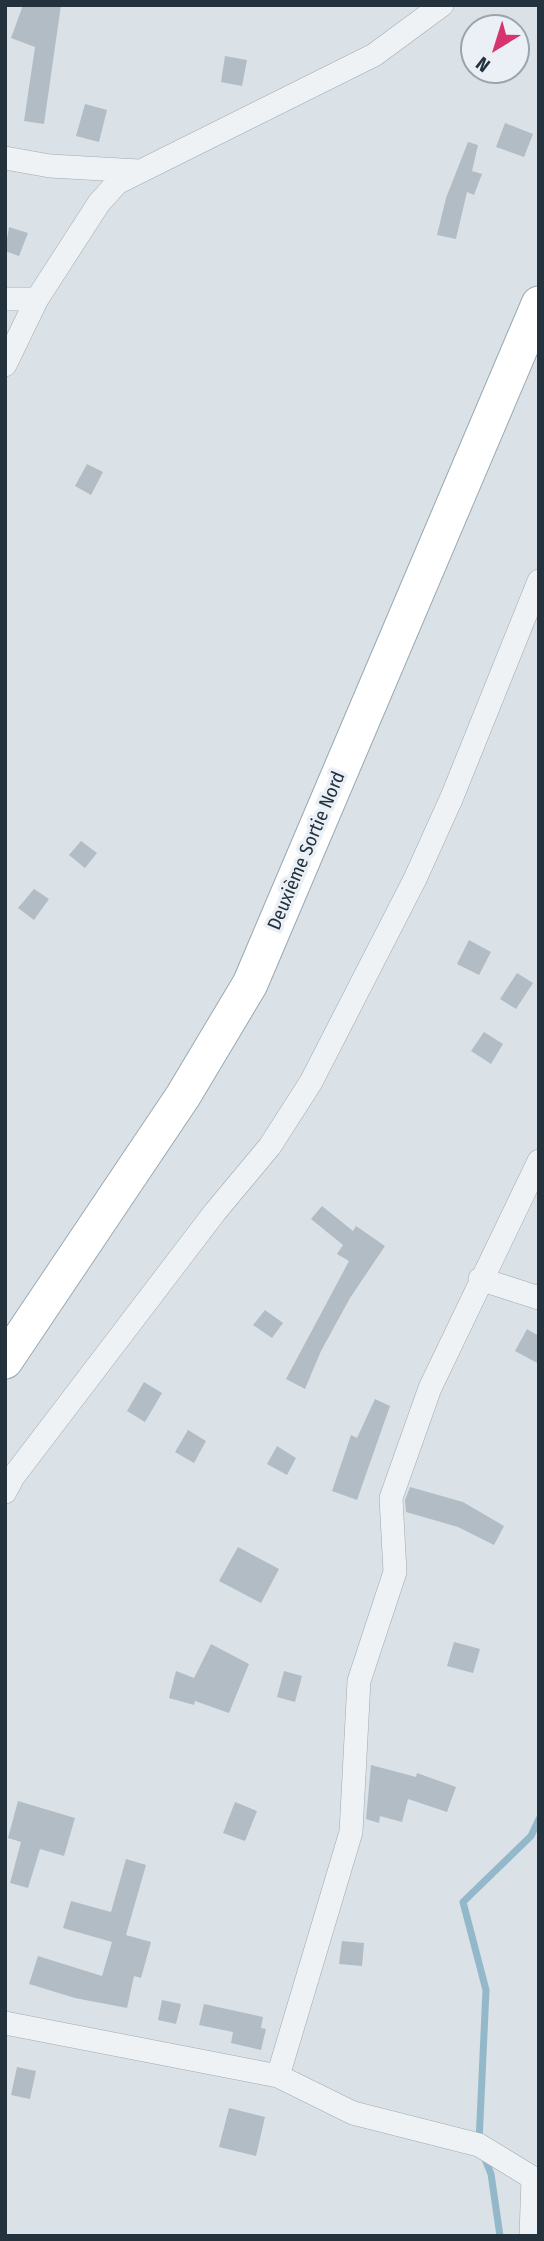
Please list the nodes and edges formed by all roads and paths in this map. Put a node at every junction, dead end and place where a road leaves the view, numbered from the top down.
1 (442, 5) edge
2 (5, 159) edge
3 (139, 170) junction
4 (5, 299) edge
5 (37, 299) junction
6 (539, 304) edge
7 (5, 365) edge
8 (539, 580) edge
9 (539, 1161) edge
10 (480, 1279) junction
11 (539, 1298) edge
12 (5, 1361) edge
13 (5, 1492) edge
14 (5, 2023) edge
15 (278, 2076) junction
16 (531, 2236) edge

1 - 3 street
2 - 3 street
3 - 5 street
4 - 5 street
5 - 7 street
6 - 12 main road, Deuxième Sortie Nord
8 - 13 street
9 - 10 street
10 - 11 street
10 - 15 street
14 - 15 street
15 - 16 street

